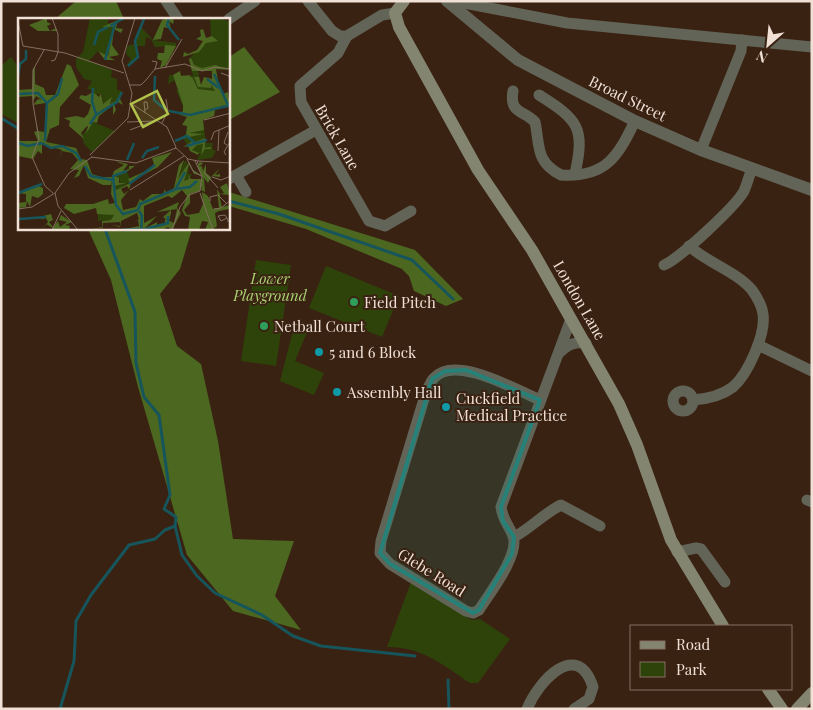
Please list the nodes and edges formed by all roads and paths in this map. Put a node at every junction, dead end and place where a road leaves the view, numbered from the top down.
1 (166, 1) edge
2 (255, 1) edge
3 (308, 1) edge
4 (404, 1) edge
5 (447, 1) edge
6 (454, 1) edge
7 (396, 13) junction
8 (177, 18) edge
9 (230, 18) edge
10 (347, 36) junction
11 (742, 40) junction
12 (812, 47) edge
13 (514, 91) dead end
14 (539, 95) dead end
15 (635, 121) junction
16 (316, 130) junction
17 (700, 150) junction
18 (752, 169) junction
19 (574, 174) junction
20 (232, 177) edge
21 (812, 190) edge
22 (246, 192) dead end
23 (411, 211) dead end
24 (690, 246) junction
25 (664, 265) dead end
26 (572, 319) junction
27 (586, 343) junction
28 (758, 345) junction
29 (559, 353) junction
30 (812, 371) edge
31 (540, 400) junction
32 (693, 400) dead end
33 (600, 526) dead end
34 (514, 537) junction
35 (677, 552) junction
36 (725, 582) dead end
37 (722, 625) edge
38 (769, 690) edge
39 (812, 693) edge
40 (528, 709) edge
41 (574, 709) edge
42 (782, 709) edge
43 (797, 709) edge

1 - 8 street
2 - 9 street
3 - 10 street
4 - 7 main road
5 - 15 street, Broad Street
6 - 11 street
7 - 10 street
7 - 26 main road, London Lane
10 - 16 street, Brick Lane
11 - 12 street
11 - 17 street
13 - 19 street
14 - 19 street
15 - 17 street, Broad Street
15 - 19 street
16 - 20 street
16 - 23 street, Brick Lane
17 - 18 street, Broad Street
18 - 21 street, Broad Street
18 - 24 street
20 - 22 street
24 - 25 street
24 - 28 street
26 - 27 main road, London Lane
26 - 29 street
27 - 29 street
27 - 35 main road, London Lane
28 - 30 street
28 - 32 street
29 - 31 street
31 - 34 street
31 - 34 street, Glebe Road
33 - 34 street
35 - 36 street
35 - 37 main road, London Lane
38 - 42 main road
39 - 43 main road
40 - 41 street

